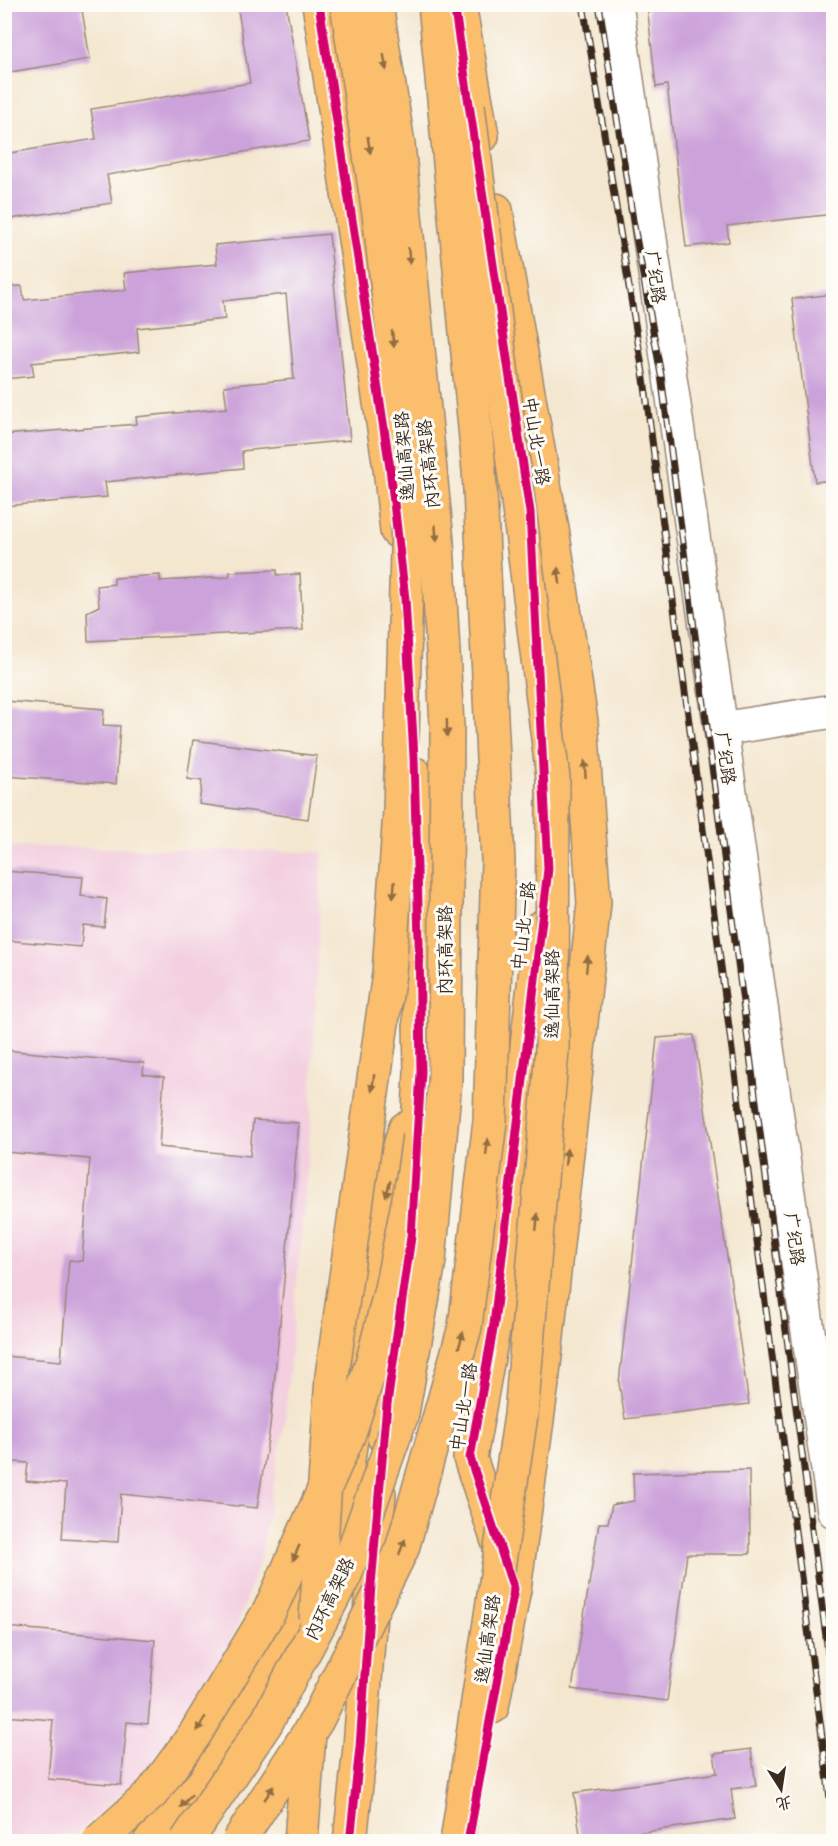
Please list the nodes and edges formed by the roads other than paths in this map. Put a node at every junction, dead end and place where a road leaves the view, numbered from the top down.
1 (319, 4) edge
2 (347, 4) edge
3 (376, 4) edge
4 (435, 4) edge
5 (447, 4) edge
6 (454, 4) edge
7 (459, 4) edge
8 (616, 4) edge
9 (834, 711) edge
10 (721, 729) junction
11 (433, 1076) junction
12 (834, 1511) edge
13 (514, 1589) junction
14 (98, 1842) edge
15 (150, 1842) edge
16 (186, 1842) edge
17 (237, 1842) edge
18 (301, 1842) edge
19 (350, 1842) edge
20 (457, 1842) edge
21 (468, 1842) edge

1 - 11 main road
2 -> 18 main road, 逸仙高架路, bridge
3 -> 11 main road, 内环高架路, bridge
17 -> 4 main road, bridge
20 -> 5 main road, 逸仙高架路, bridge
6 - 13 main road, 中山北一路
13 -> 7 main road
8 - 10 street, 广纪路
9 - 10 street
10 - 12 street, 广纪路
11 -> 14 main road, bridge
11 -> 15 main road
11 - 16 main road, 内环高架路, bridge
11 - 19 main road
13 - 21 main road, 中山北一路

